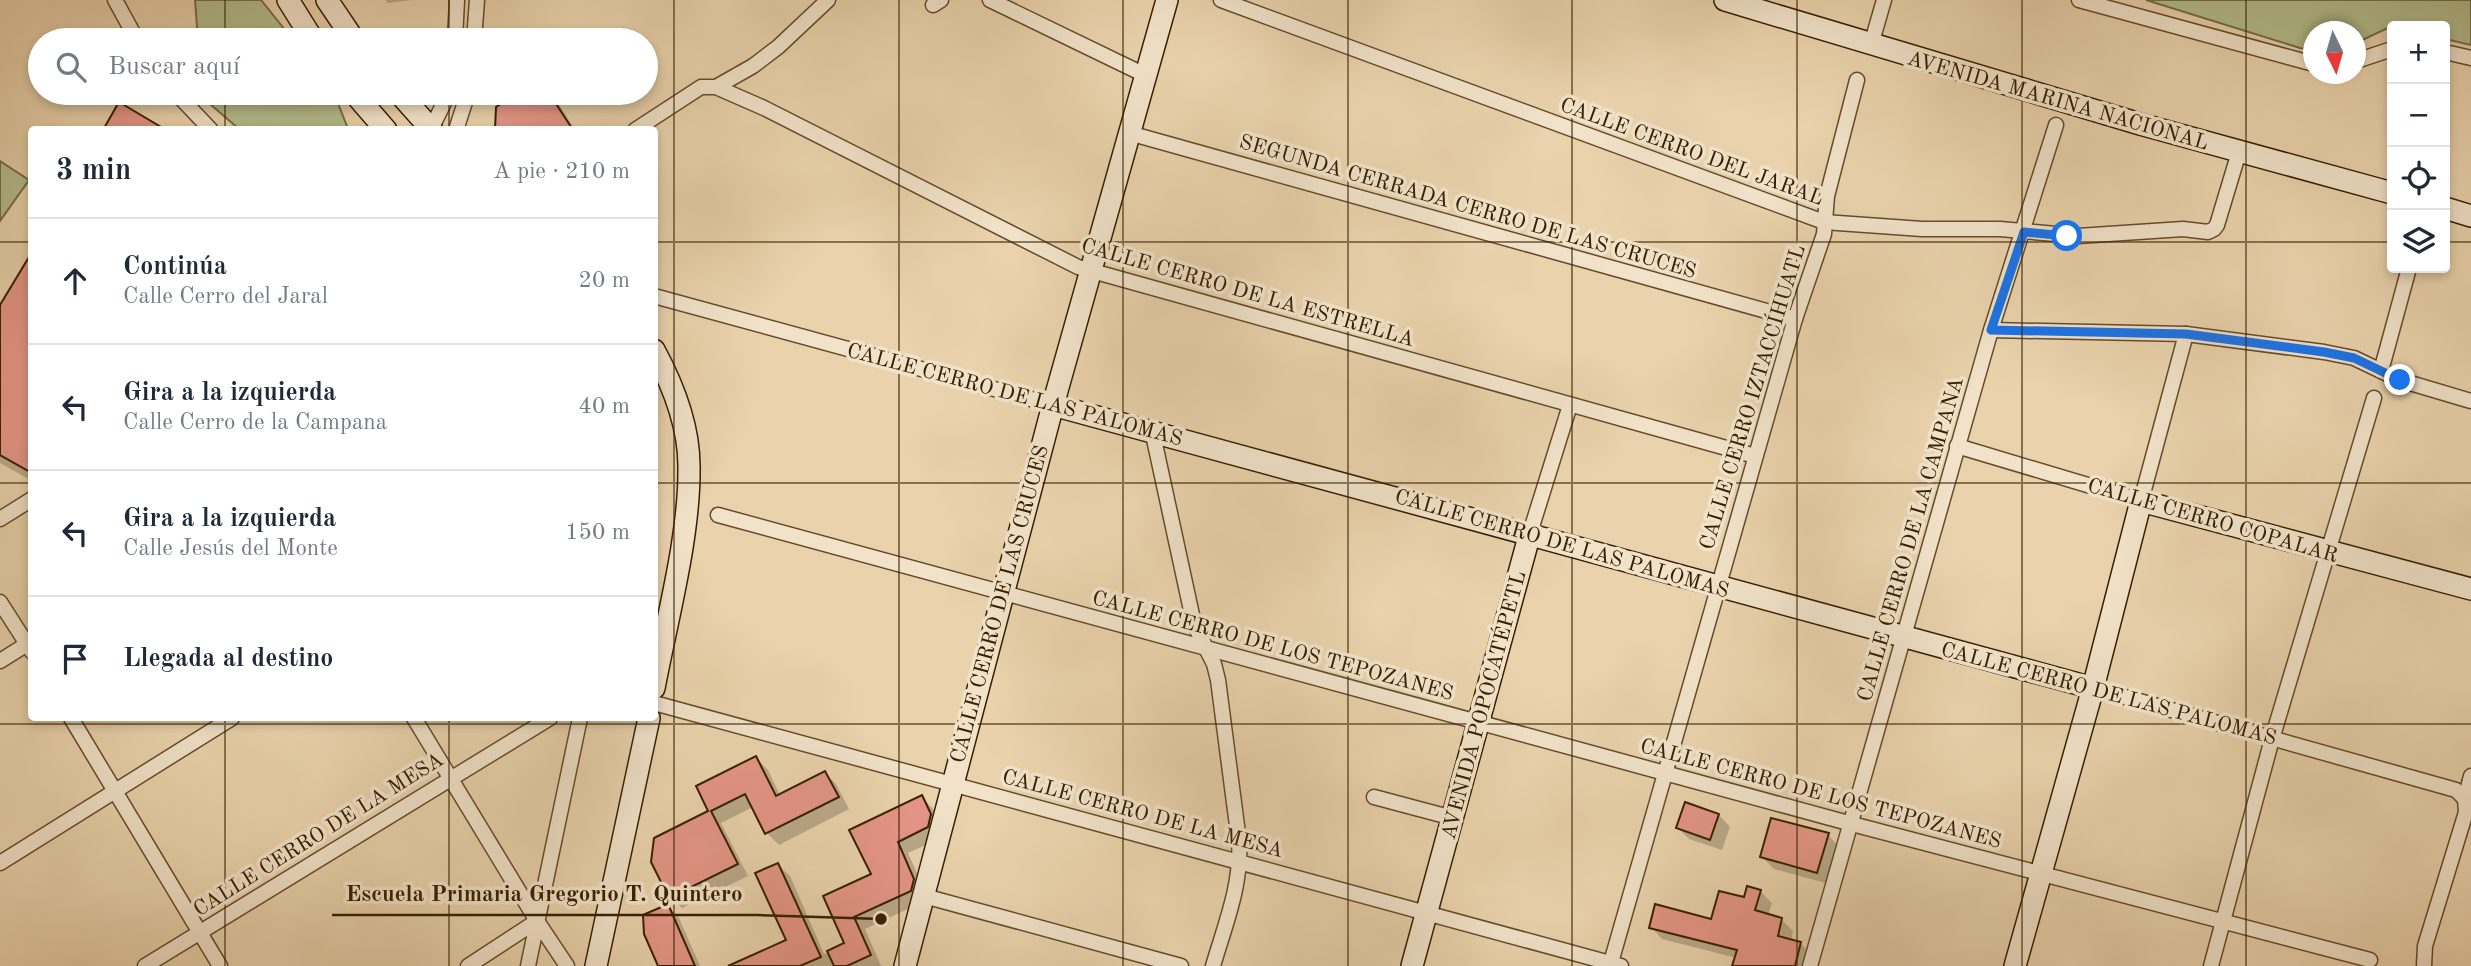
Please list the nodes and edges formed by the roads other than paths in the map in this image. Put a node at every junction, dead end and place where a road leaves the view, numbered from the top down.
1 (115, 0) edge
2 (288, 0) edge
3 (327, 0) edge
4 (457, 0) edge
5 (477, 0) edge
6 (828, 0) edge
7 (990, 0) edge
8 (1167, 0) edge
9 (1221, 0) edge
10 (1725, 0) edge
11 (1884, 0) edge
12 (2080, 0) edge
13 (130, 28) edge
14 (306, 28) edge
15 (346, 28) edge
16 (456, 28) edge
17 (475, 28) edge
18 (1871, 45) junction
19 (2387, 51) edge
20 (2450, 53) edge
21 (2366, 58) edge
22 (2471, 58) edge
23 (2303, 62) edge
24 (1145, 75) junction
25 (1857, 80) dead end
26 (716, 87) junction
27 (187, 105) edge
28 (364, 105) edge
29 (410, 105) edge
30 (443, 105) edge
31 (464, 105) edge
32 (2056, 125) dead end
33 (207, 126) edge
34 (383, 126) edge
35 (428, 126) edge
36 (432, 126) edge
37 (457, 126) edge
38 (641, 126) edge
39 (1129, 133) junction
40 (2239, 152) junction
41 (2387, 192) edge
42 (2450, 210) edge
43 (2471, 216) edge
44 (1824, 222) junction
45 (2024, 232) junction
46 (1090, 271) junction
47 (2408, 273) edge
48 (658, 297) edge
49 (1795, 320) junction
50 (1991, 330) junction
51 (2186, 334) junction
52 (658, 357) edge
53 (2381, 372) junction
54 (2374, 398) dead end
55 (2471, 401) edge
56 (1052, 405) junction
57 (1570, 405) junction
58 (1152, 430) junction
59 (1957, 446) junction
60 (1755, 456) junction
61 (2141, 501) junction
62 (28, 502) edge
63 (718, 516) dead end
64 (0, 519) edge
65 (1530, 533) junction
66 (2327, 552) junction
67 (1717, 586) junction
68 (2471, 589) edge
69 (1004, 594) junction
70 (0, 602) edge
71 (1903, 637) junction
72 (28, 643) edge
73 (28, 647) edge
74 (1207, 649) junction
75 (0, 661) edge
76 (658, 667) edge
77 (2093, 688) junction
78 (658, 704) edge
79 (73, 721) edge
80 (227, 721) edge
81 (416, 721) edge
82 (545, 721) edge
83 (579, 721) edge
84 (648, 721) edge
85 (1477, 722) junction
86 (2272, 738) junction
87 (1665, 773) junction
88 (451, 776) junction
89 (2471, 776) edge
90 (951, 783) junction
91 (115, 791) junction
92 (1374, 797) dead end
93 (2468, 800) edge
94 (1453, 818) junction
95 (1852, 824) junction
96 (1240, 862) junction
97 (0, 863) edge
98 (2041, 873) junction
99 (924, 896) junction
100 (1427, 911) junction
101 (2224, 920) junction
102 (537, 922) junction
103 (199, 933) junction
104 (2370, 960) dead end
105 (1614, 965) edge
106 (145, 966) edge
107 (220, 966) edge
108 (468, 966) edge
109 (528, 966) edge
110 (567, 966) edge
111 (596, 966) edge
112 (905, 966) edge
113 (1181, 966) edge
114 (1213, 966) edge
115 (1412, 966) edge
116 (1810, 966) edge
117 (2015, 966) edge
118 (2211, 966) edge
119 (2424, 966) edge

1 - 13 street
2 - 14 street
3 - 15 street
4 - 16 street
5 - 17 street
6 - 26 street
7 - 24 street
8 - 24 street, CALLE CERRO DE LAS CRUCES
9 - 44 street, CALLE CERRO DEL JARAL
10 - 18 street, AVENIDA MARINA NACIONAL
11 - 18 street
12 - 23 street
18 - 40 street, AVENIDA MARINA NACIONAL
19 - 21 street
20 - 22 street
24 - 39 street, CALLE CERRO DE LAS CRUCES
25 - 44 street, CALLE CERRO IZTACCÍHUATL
26 - 38 street
26 - 46 street, CALLE CERRO DE LA ESTRELLA
27 - 33 street
28 - 34 street
29 - 35 street
30 - 36 street
31 - 37 street
32 - 45 street, CALLE CERRO DE LA CAMPANA
39 - 46 street, CALLE CERRO DE LAS CRUCES
39 - 49 street, SEGUNDA CERRADA CERRO DE LAS CRUCES
40 - 41 street, AVENIDA MARINA NACIONAL
40 - 45 street, CALLE CERRO DEL JARAL
42 - 43 street
44 - 45 street, CALLE CERRO DEL JARAL
44 - 49 street, CALLE CERRO IZTACCÍHUATL
45 - 50 street, CALLE CERRO DE LA CAMPANA
46 - 56 street, CALLE CERRO DE LAS CRUCES
46 - 57 street, CALLE CERRO DE LA ESTRELLA
47 - 53 street
48 - 56 street, CALLE CERRO DE LAS PALOMAS
49 - 60 street, CALLE CERRO IZTACCÍHUATL
50 - 51 street
50 - 59 street, CALLE CERRO DE LA CAMPANA
51 - 53 street
51 - 61 street
52 - 76 street
53 - 55 street
54 - 66 street
56 - 58 street, CALLE CERRO DE LAS PALOMAS
56 - 69 street, CALLE CERRO DE LAS CRUCES
57 - 60 street, CALLE CERRO DE LA ESTRELLA
57 - 65 street, AVENIDA POPOCATÉPETL
58 - 65 street, CALLE CERRO DE LAS PALOMAS
58 - 74 street
59 - 61 street, CALLE CERRO COPALAR
59 - 71 street, CALLE CERRO DE LA CAMPANA
60 - 67 street, CALLE CERRO IZTACCÍHUATL
61 - 66 street, CALLE CERRO COPALAR
61 - 77 street
62 - 64 street
63 - 69 street, CALLE CERRO DE LOS TEPOZANES
65 - 67 street, CALLE CERRO DE LAS PALOMAS
65 - 85 street, AVENIDA POPOCATÉPETL
66 - 68 street, CALLE CERRO COPALAR
66 - 86 street
67 - 71 street, CALLE CERRO DE LAS PALOMAS
67 - 87 street, CALLE CERRO IZTACCÍHUATL
69 - 74 street, CALLE CERRO DE LOS TEPOZANES
69 - 90 street, CALLE CERRO DE LAS CRUCES
70 - 72 street
71 - 77 street, CALLE CERRO DE LAS PALOMAS
71 - 95 street, CALLE CERRO DE LA CAMPANA
73 - 75 street
74 - 85 street, CALLE CERRO DE LOS TEPOZANES
74 - 96 street
77 - 86 street, CALLE CERRO DE LAS PALOMAS
77 - 98 street
78 - 90 street, CALLE CERRO DE LA MESA
79 - 91 street
80 - 91 street
81 - 88 street
82 - 88 street, CALLE CERRO DE LA MESA
83 - 102 street
84 - 111 street
85 - 87 street, CALLE CERRO DE LOS TEPOZANES
85 - 94 street, AVENIDA POPOCATÉPETL
86 - 93 street, CALLE CERRO DE LAS PALOMAS
86 - 101 street
87 - 95 street, CALLE CERRO DE LOS TEPOZANES
87 - 105 street, CALLE CERRO IZTACCÍHUATL
88 - 102 street
88 - 103 street, CALLE CERRO DE LA MESA
89 - 93 street
90 - 96 street, CALLE CERRO DE LA MESA
90 - 99 street, CALLE CERRO DE LAS CRUCES
91 - 97 street
91 - 103 street
92 - 94 street
93 - 119 street
94 - 100 street, AVENIDA POPOCATÉPETL
95 - 98 street, CALLE CERRO DE LOS TEPOZANES
95 - 116 street, CALLE CERRO DE LA CAMPANA
96 - 100 street, CALLE CERRO DE LA MESA
96 - 114 street
98 - 101 street, CALLE CERRO DE LOS TEPOZANES
98 - 117 street
99 - 112 street, CALLE CERRO DE LAS CRUCES
99 - 113 street
100 - 105 street, CALLE CERRO DE LA MESA
100 - 115 street, AVENIDA POPOCATÉPETL
101 - 104 street, CALLE CERRO DE LOS TEPOZANES
101 - 118 street
102 - 108 street
102 - 109 street
102 - 110 street
103 - 106 street, CALLE CERRO DE LA MESA
103 - 107 street

